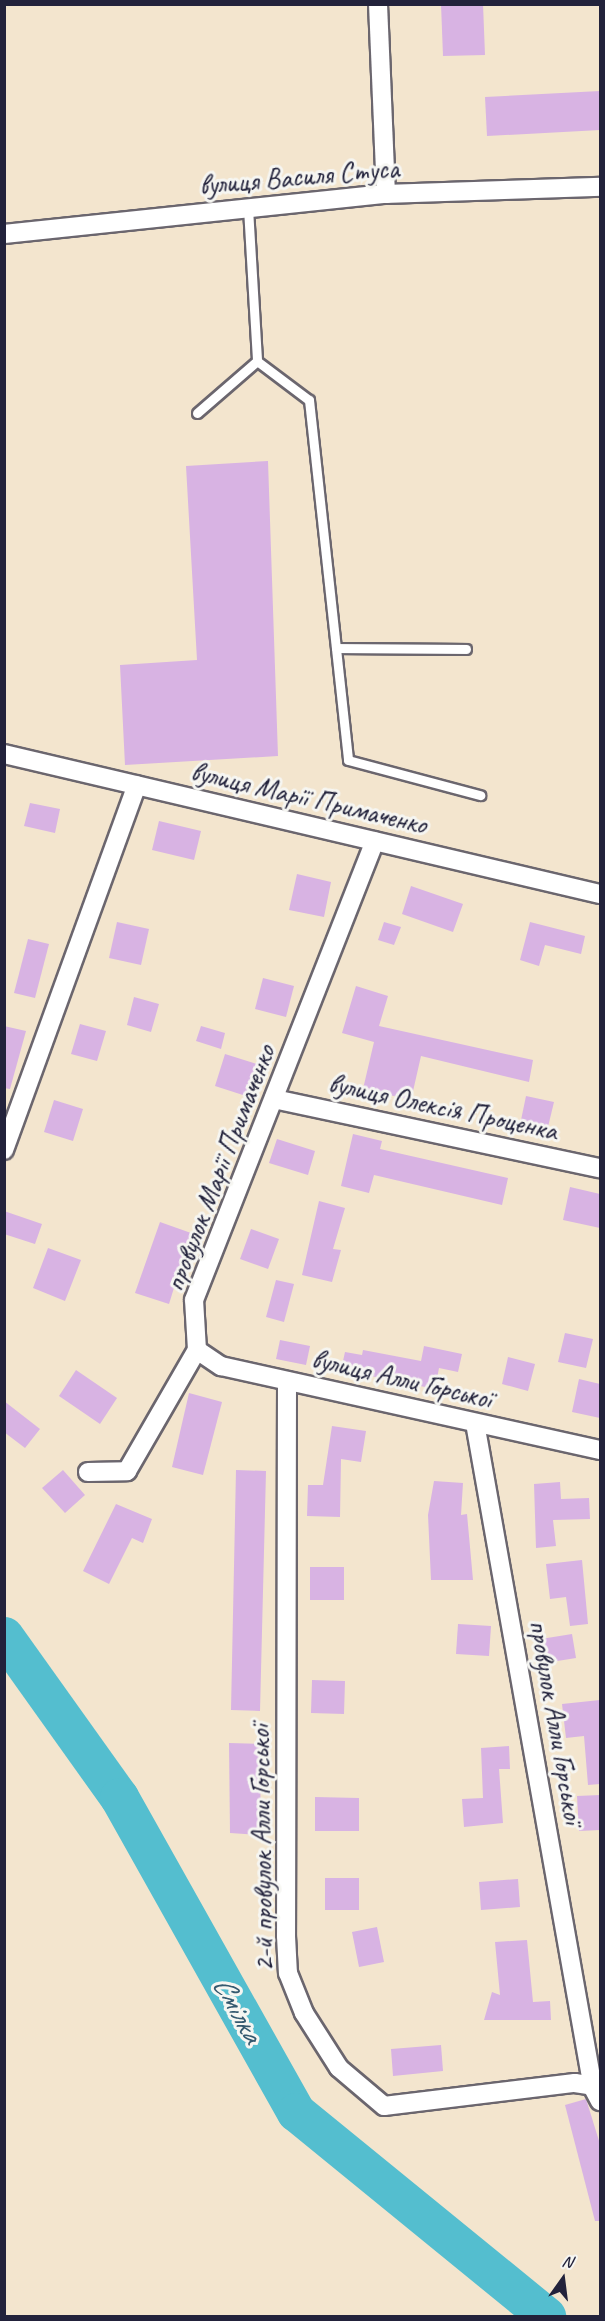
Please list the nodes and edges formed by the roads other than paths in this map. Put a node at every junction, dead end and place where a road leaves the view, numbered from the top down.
1 (378, 4) edge
2 (600, 187) edge
3 (386, 194) junction
4 (248, 208) junction
5 (4, 234) edge
6 (257, 361) junction
7 (197, 413) dead end
8 (336, 648) junction
9 (466, 649) dead end
10 (4, 754) edge
11 (137, 785) junction
12 (480, 795) dead end
13 (375, 841) junction
14 (600, 894) edge
15 (274, 1099) junction
16 (4, 1150) edge
17 (600, 1168) edge
18 (196, 1350) junction
19 (287, 1381) junction
20 (475, 1423) junction
21 (600, 1450) edge
22 (88, 1472) dead end
23 (598, 2092) edge

1 - 3 street
2 - 3 street, вулиця Василя Стуса
3 - 4 street, вулиця Василя Стуса
4 - 5 street, вулиця Василя Стуса
4 - 6 lane
6 - 7 lane
6 - 8 lane
8 - 9 lane
8 - 12 lane
10 - 11 street, вулиця Марії Примаченко
11 - 13 street, вулиця Марії Примаченко
11 - 16 street
13 - 14 street, вулиця Марії Примаченко
13 - 15 street, провулок Марії Примаченко
15 - 17 street, вулиця Олексія Проценка
15 - 18 street, провулок Марії Примаченко
18 - 19 street, вулиця Алли Горської
18 - 22 street
19 - 20 street, вулиця Алли Горської
19 - 23 street, 2-й провулок Алли Горської
20 - 21 street, вулиця Алли Горської
20 - 23 street, провулок Алли Горської

